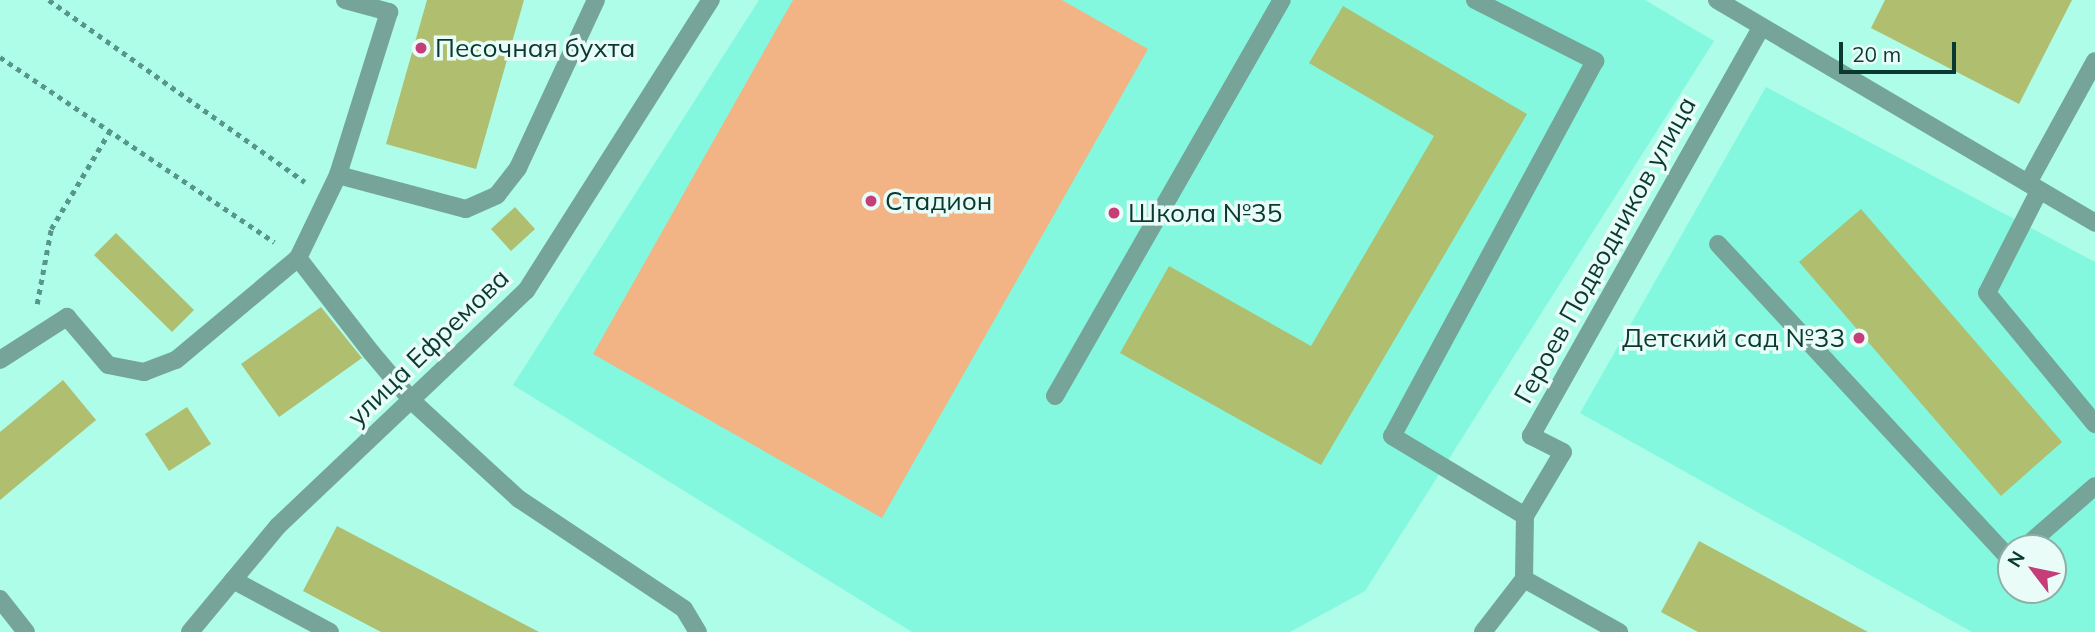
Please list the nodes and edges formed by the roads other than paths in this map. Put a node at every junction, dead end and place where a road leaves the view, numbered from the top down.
1 (345, 0) edge
2 (596, 0) edge
3 (711, 0) edge
4 (1282, 0) edge
5 (1475, 0) edge
6 (1717, 0) edge
7 (1761, 27) junction
8 (2095, 61) edge
9 (338, 175) junction
10 (2034, 187) junction
11 (2095, 223) edge
12 (1718, 244) dead end
13 (298, 258) junction
14 (0, 360) edge
15 (1055, 396) dead end
16 (413, 402) junction
17 (2095, 424) edge
18 (2095, 486) edge
19 (1525, 516) junction
20 (2040, 534) edge
21 (1997, 545) edge
22 (1524, 579) junction
23 (233, 580) junction
24 (0, 599) edge
25 (26, 632) edge
26 (190, 632) edge
27 (330, 632) edge
28 (698, 632) edge
29 (1483, 632) edge
30 (1619, 632) edge

1 - 9 street
2 - 9 street
3 - 16 street, улица Ефремова
4 - 15 street
5 - 19 street
6 - 7 street
7 - 10 street
7 - 19 street, Героев Подводников улица
8 - 10 street
9 - 13 street
10 - 11 street
10 - 17 street
12 - 21 street
13 - 14 street
13 - 16 street
16 - 23 street, улица Ефремова
16 - 28 street
18 - 20 street
19 - 22 street
22 - 29 street
22 - 30 street
23 - 26 street, улица Ефремова
23 - 27 street
24 - 25 street

